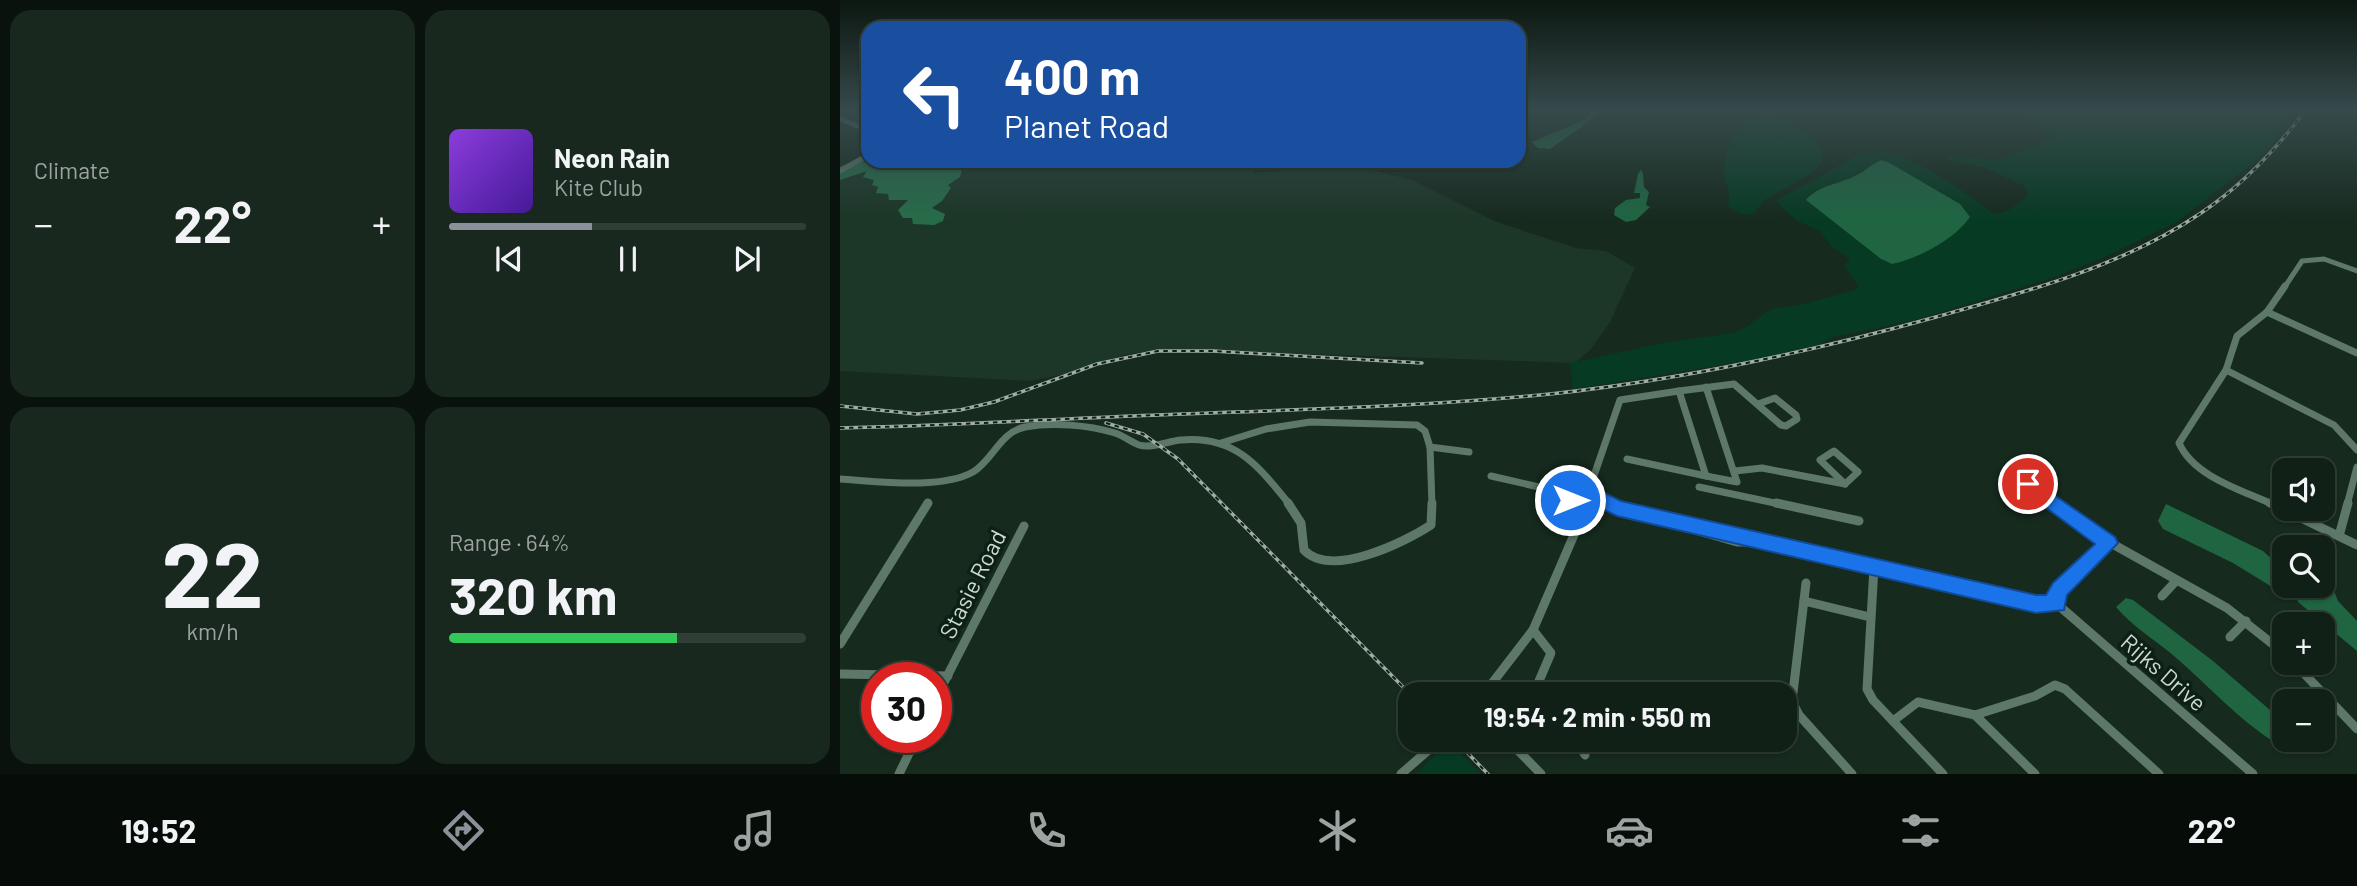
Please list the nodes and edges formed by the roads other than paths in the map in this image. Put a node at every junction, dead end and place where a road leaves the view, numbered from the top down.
1 (861, 159) edge
2 (840, 171) edge
3 (2357, 271) edge
4 (2267, 312) junction
5 (2357, 353) edge
6 (2226, 370) junction
7 (1706, 387) junction
8 (1679, 391) junction
9 (1758, 404) junction
10 (1220, 443) junction
11 (1430, 447) junction
12 (2357, 450) edge
13 (1469, 452) dead end
14 (1627, 459) dead end
15 (2357, 467) edge
16 (2009, 470) dead end
17 (1735, 471) junction
18 (1491, 476) dead end
19 (1706, 476) junction
20 (840, 479) edge
21 (1737, 482) junction
22 (1845, 484) junction
23 (1699, 487) dead end
24 (1588, 493) junction
25 (1735, 495) junction
26 (1570, 500) junction
27 (1599, 500) junction
28 (928, 503) dead end
29 (1617, 508) junction
30 (1599, 512) junction
31 (1580, 521) junction
32 (1859, 521) dead end
33 (1024, 526) dead end
34 (2339, 536) junction
35 (2109, 543) junction
36 (2357, 545) edge
37 (1874, 567) junction
38 (2176, 581) junction
39 (1806, 583) dead end
40 (2162, 596) dead end
41 (2056, 599) junction
42 (1804, 601) junction
43 (1870, 617) junction
44 (2246, 621) junction
45 (1533, 630) junction
46 (2230, 636) dead end
47 (2272, 643) edge
48 (840, 644) edge
49 (952, 666) edge
50 (840, 674) edge
51 (861, 674) edge
52 (2305, 675) edge
53 (1493, 682) edge
54 (1538, 682) edge
55 (2318, 689) edge
56 (2335, 706) edge
57 (1975, 715) junction
58 (1893, 721) junction
59 (2357, 729) edge
60 (1426, 752) edge
61 (1520, 752) edge
62 (909, 753) edge
63 (898, 774) edge
64 (1401, 774) edge
65 (1541, 774) edge
66 (1852, 774) edge
67 (1943, 774) edge
68 (2035, 774) edge
69 (2159, 774) edge
70 (2253, 774) edge

1 - 2 street
3 - 4 street
4 - 5 street
4 - 6 street
6 - 12 street
6 - 34 street
7 - 8 street
7 - 9 street
7 - 17 street
8 - 19 street
8 - 24 street
9 - 9 street
10 - 11 street
10 - 11 street
10 - 20 street
11 - 13 street
14 - 19 street
15 - 34 street
16 - 35 street
17 - 21 street
17 - 22 street
18 - 26 street
19 - 21 street
21 - 25 street
22 - 22 street
23 - 25 street
24 - 26 street
24 - 27 street
25 - 32 street
26 - 31 street
27 - 29 street
27 - 30 street
28 - 48 street
29 - 30 street
29 - 37 street
30 - 31 street
31 - 45 street
33 - 49 street, Stasie Road
34 - 36 street
35 - 38 street
35 - 41 street
37 - 41 street
37 - 43 street
38 - 40 street
38 - 44 street
39 - 42 street
41 - 70 street, Rijks Drive
42 - 43 street
42 - 66 street
43 - 58 street
44 - 46 street
44 - 47 street
45 - 53 street
45 - 54 street
50 - 51 street
52 - 55 street
56 - 59 street
57 - 58 street
57 - 68 street
57 - 69 street
58 - 67 street
60 - 64 street
61 - 65 street
62 - 63 street

